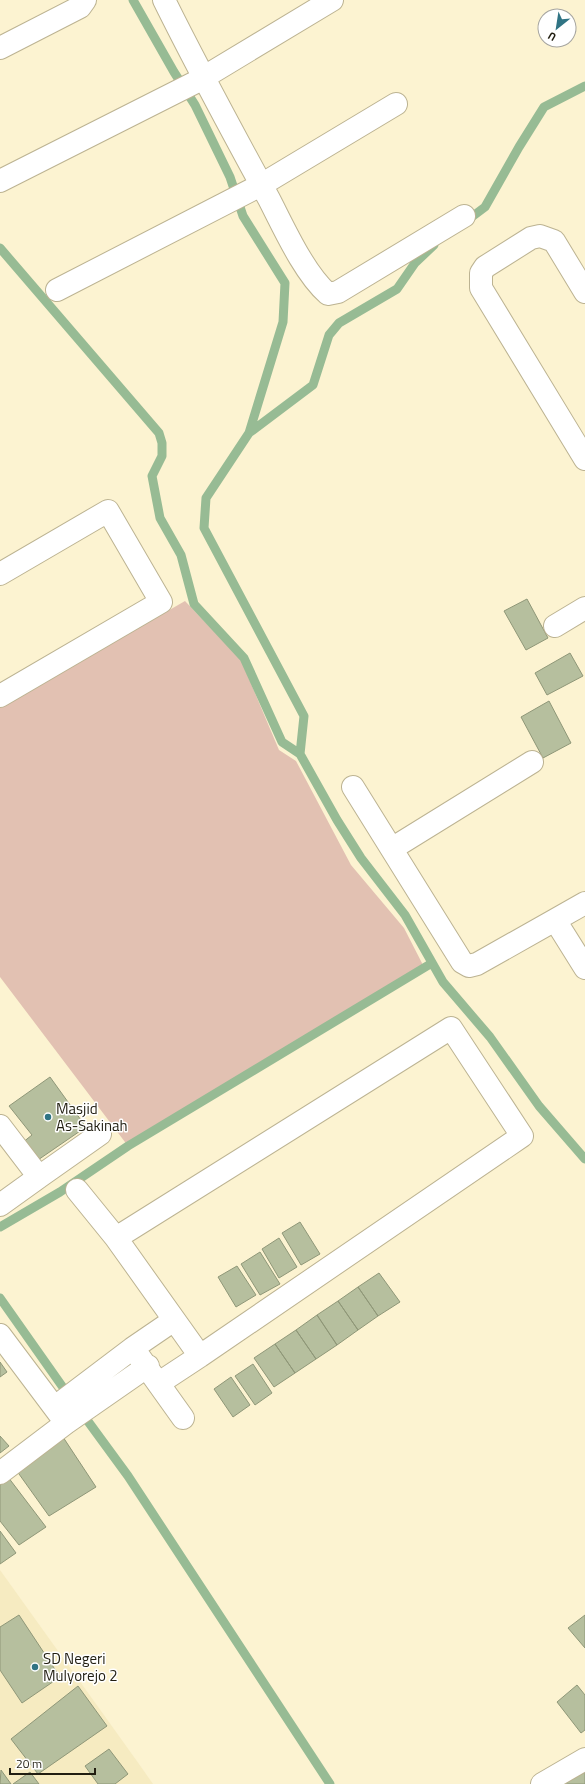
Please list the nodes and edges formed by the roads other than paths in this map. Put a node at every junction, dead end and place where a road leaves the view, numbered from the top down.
1 (85, 0) edge
2 (164, 0) edge
3 (332, 0) edge
4 (0, 48) edge
5 (199, 80) junction
6 (396, 104) dead end
7 (0, 181) edge
8 (255, 188) junction
9 (464, 216) dead end
10 (57, 290) dead end
11 (585, 292) edge
12 (585, 459) edge
13 (0, 574) edge
14 (585, 608) edge
15 (554, 626) dead end
16 (0, 696) edge
17 (532, 762) dead end
18 (354, 787) dead end
19 (393, 848) junction
20 (585, 903) edge
21 (555, 920) junction
22 (585, 968) edge
23 (0, 1126) edge
24 (100, 1134) dead end
25 (39, 1177) junction
26 (78, 1190) dead end
27 (0, 1205) edge
28 (116, 1238) junction
29 (174, 1320) junction
30 (0, 1335) edge
31 (133, 1348) junction
32 (200, 1356) junction
33 (153, 1375) junction
34 (60, 1415) junction
35 (183, 1418) dead end
36 (0, 1473) edge
37 (585, 1759) edge
38 (542, 1784) edge

1 - 4 street
2 - 5 street
3 - 5 street
5 - 7 street
5 - 8 street
6 - 8 street
8 - 9 street
8 - 10 street
11 - 12 street
13 - 16 street
14 - 15 street
17 - 19 street
18 - 19 street
19 - 21 street
20 - 21 street
21 - 22 street
23 - 25 street
24 - 25 street
25 - 27 street
26 - 28 street
28 - 29 street
28 - 32 street
29 - 31 street
29 - 32 street
30 - 34 street
31 - 33 street
31 - 34 street
32 - 33 street
33 - 34 street
33 - 35 street
34 - 36 street
37 - 38 street

